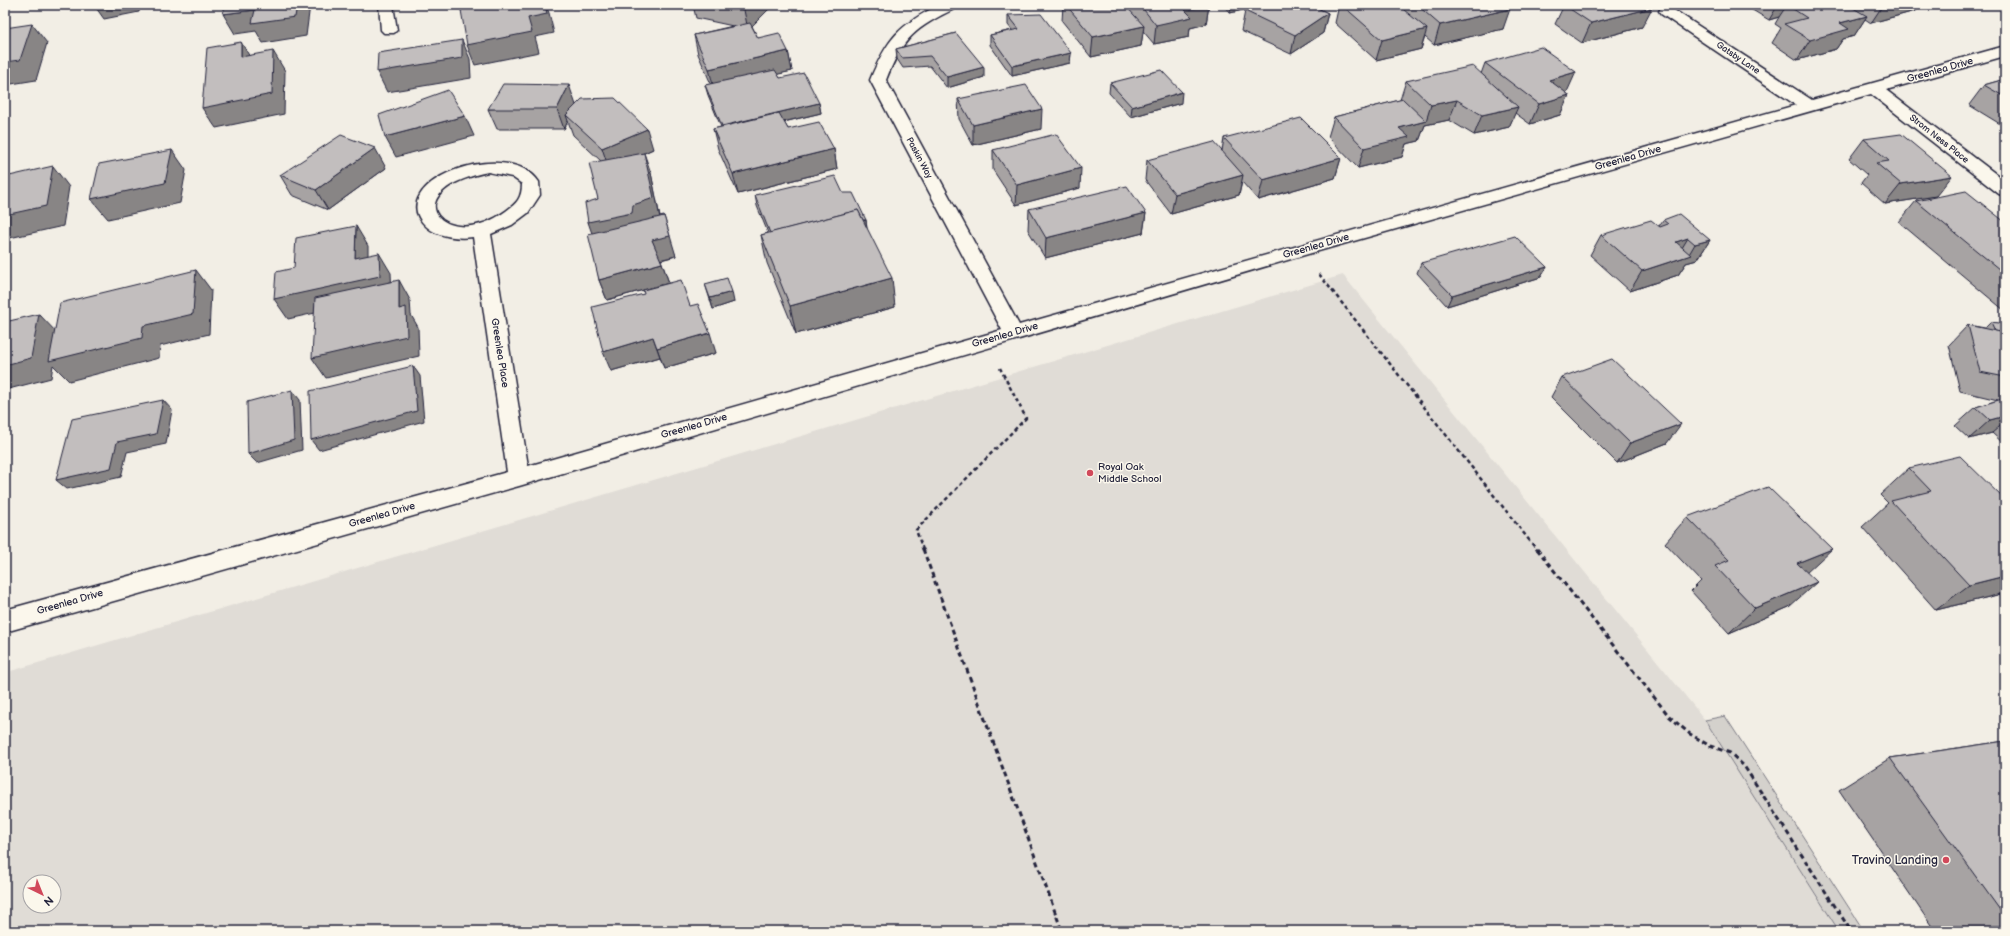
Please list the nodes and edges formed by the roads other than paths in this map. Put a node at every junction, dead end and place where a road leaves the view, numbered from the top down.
1 (386, 5) edge
2 (951, 5) edge
3 (1666, 11) dead end
4 (389, 30) dead end
5 (2005, 51) edge
6 (1874, 88) junction
7 (1809, 106) junction
8 (2005, 190) edge
9 (481, 230) junction
10 (1014, 333) junction
11 (519, 477) junction
12 (5, 621) edge

1 - 4 street
2 - 10 street, Paskin Way
3 - 7 street, Gatsby Lane
5 - 6 street, Greenlea Drive
6 - 7 street, Greenlea Drive
6 - 8 street, Strom Ness Place
7 - 10 street, Greenlea Drive
9 - 9 street
9 - 11 street, Greenlea Place
10 - 11 street, Greenlea Drive
11 - 12 street, Greenlea Drive

